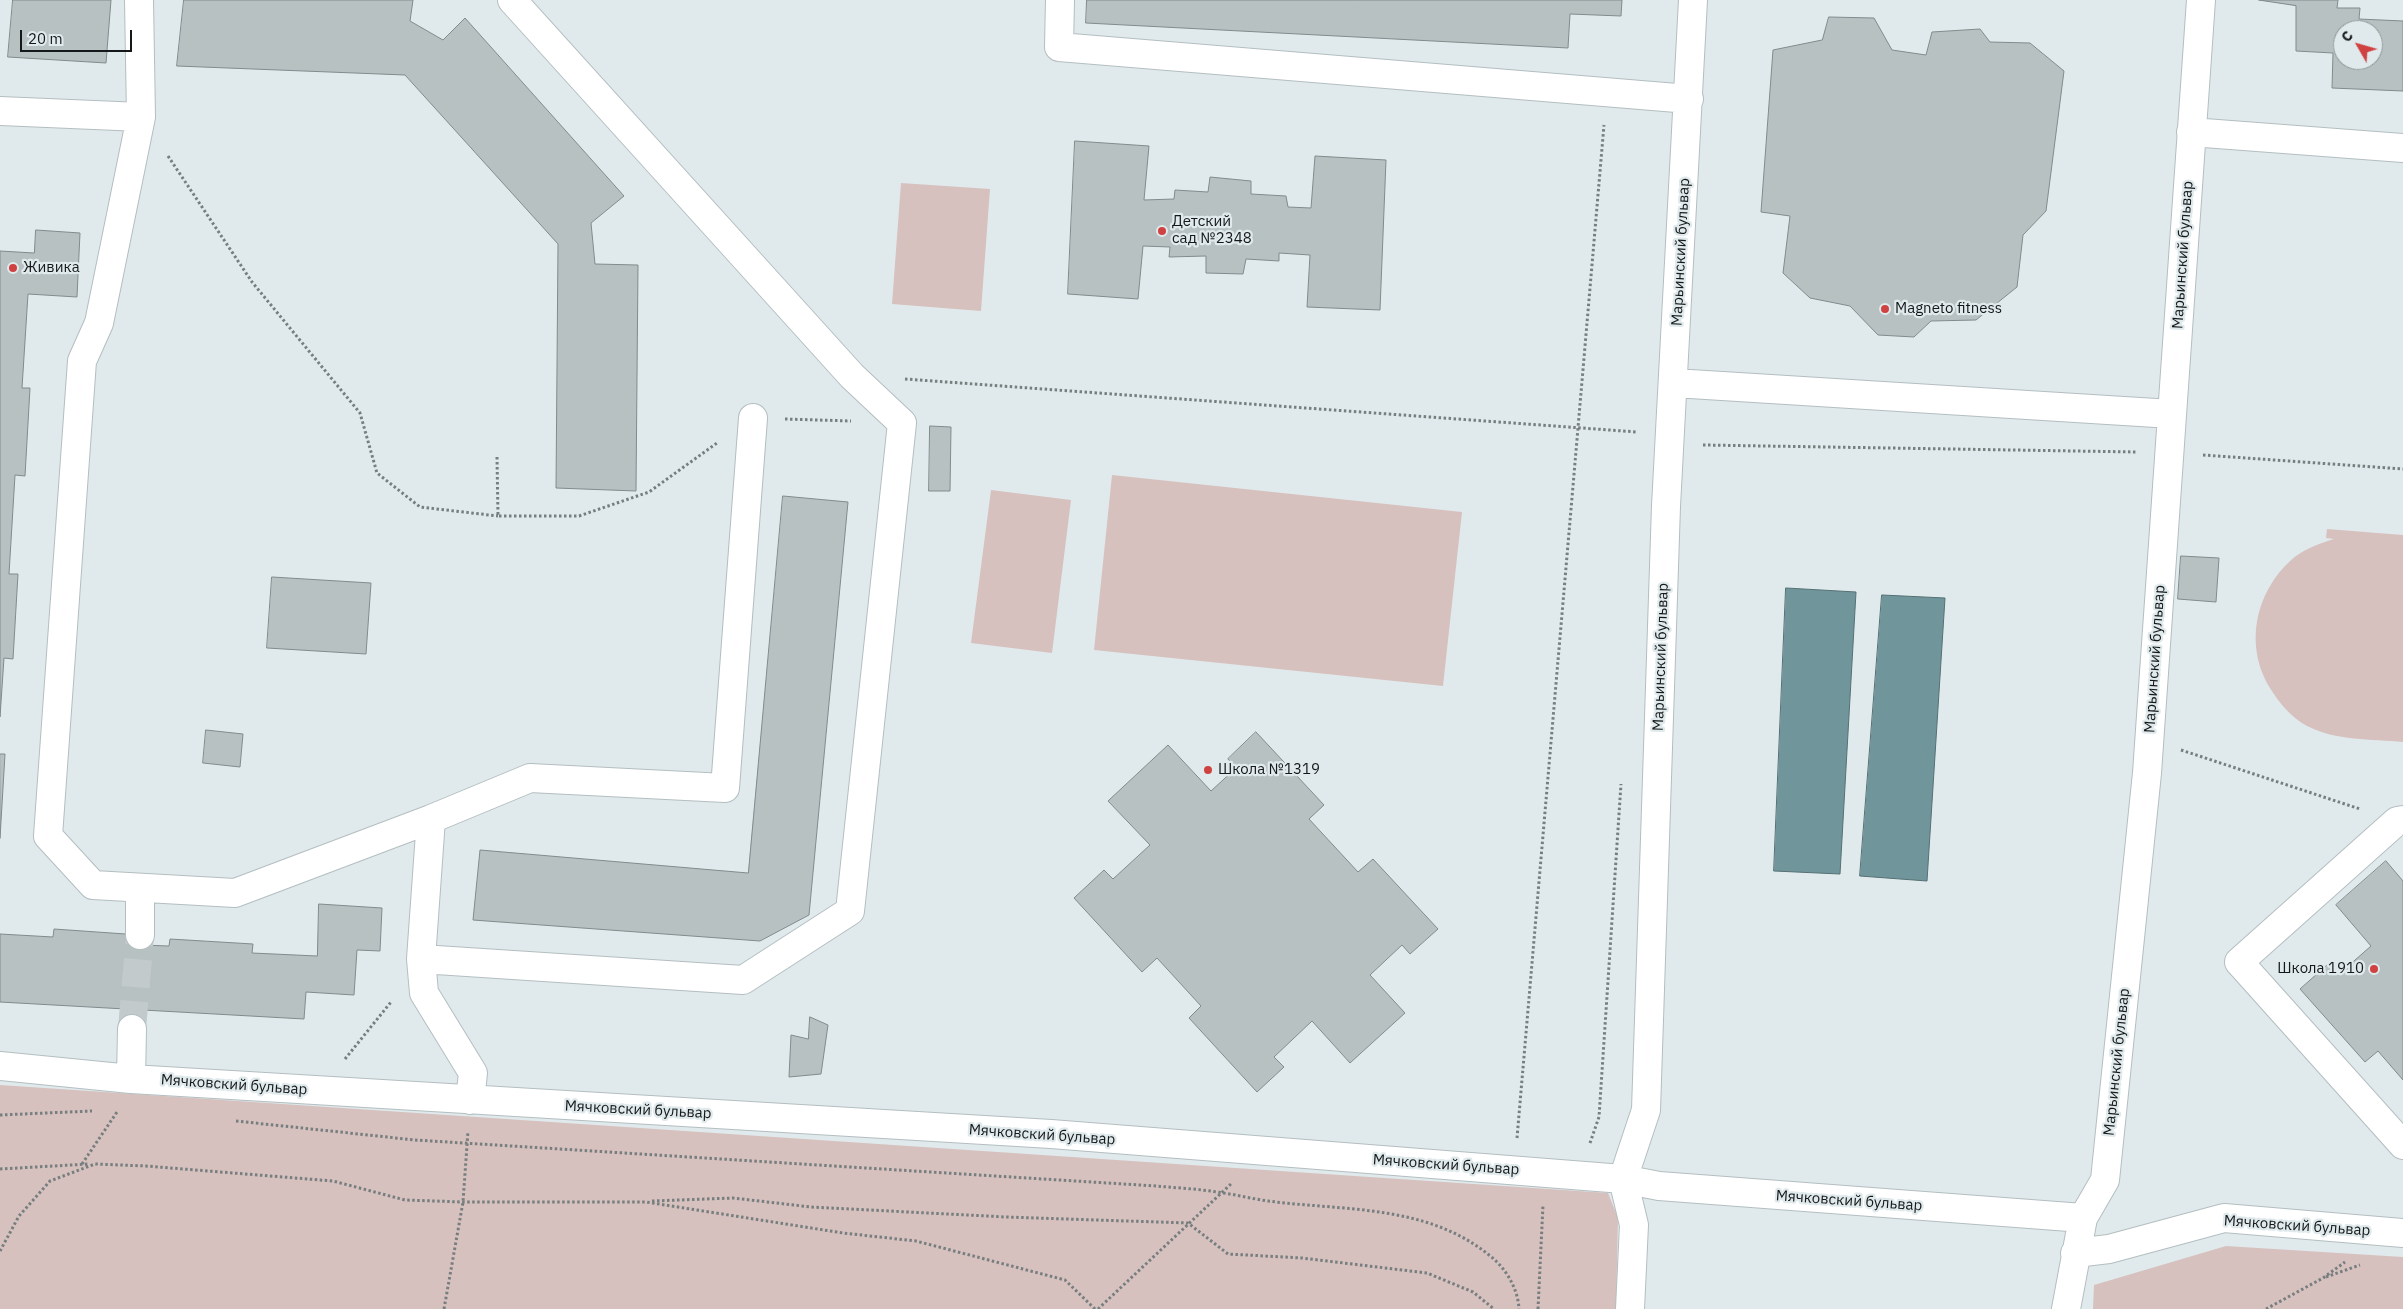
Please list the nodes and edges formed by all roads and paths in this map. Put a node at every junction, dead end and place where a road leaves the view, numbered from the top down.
1 (139, 0) edge
2 (512, 0) edge
3 (1060, 0) edge
4 (1694, 0) edge
5 (2201, 0) edge
6 (1607, 92) junction
7 (1689, 99) junction
8 (0, 111) edge
9 (141, 117) junction
10 (2191, 132) junction
11 (2403, 148) edge
12 (852, 376) junction
13 (1674, 383) junction
14 (2172, 414) junction
15 (753, 418) junction
16 (902, 423) junction
17 (1576, 428) junction
18 (1671, 433) junction
19 (2170, 452) junction
20 (497, 457) dead end
21 (2403, 469) edge
22 (498, 516) junction
23 (2149, 740) junction
24 (431, 819) junction
25 (2400, 820) edge
26 (140, 889) junction
27 (140, 935) tunnel mouth
28 (421, 959) junction
29 (396, 997) dead end
30 (132, 1029) tunnel mouth
31 (343, 1062) dead end
32 (0, 1066) edge
33 (132, 1079) junction
34 (470, 1100) junction
35 (94, 1111) dead end
36 (110, 1111) dead end
37 (117, 1112) junction
38 (126, 1112) dead end
39 (0, 1115) edge
40 (230, 1121) dead end
41 (1516, 1138) dead end
42 (467, 1142) junction
43 (2403, 1145) edge
44 (94, 1164) junction
45 (82, 1165) junction
46 (0, 1169) edge
47 (1545, 1173) junction
48 (1623, 1179) junction
49 (1236, 1180) dead end
50 (1222, 1192) junction
51 (463, 1202) junction
52 (637, 1202) junction
53 (2083, 1218) junction
54 (1188, 1223) junction
55 (2394, 1232) edge
56 (0, 1251) edge
57 (2075, 1253) junction
58 (444, 1309) edge
59 (1096, 1309) edge
60 (1494, 1309) edge
61 (1519, 1309) edge
62 (1538, 1309) edge
63 (1630, 1309) edge
64 (2066, 1309) edge
65 (2266, 1309) edge

1 - 9 street
2 - 12 street
3 - 6 street
4 - 7 street, Марьинский бульвар
5 - 10 street, Марьинский бульвар
6 - 7 street
6 - 17 path
7 - 13 street, Марьинский бульвар
8 - 9 street
9 - 22 path
9 - 26 street
10 - 11 street
10 - 14 street, Марьинский бульвар
12 - 16 street
12 - 17 path
13 - 14 street
13 - 18 street, Марьинский бульвар
14 - 19 street, Марьинский бульвар
15 - 16 path
15 - 22 path
15 - 24 street
16 - 28 street
17 - 18 path
17 - 41 path
18 - 19 path
18 - 48 street, Марьинский бульвар
19 - 21 path
19 - 23 street, Марьинский бульвар
20 - 22 path
23 - 25 path
23 - 53 street, Марьинский бульвар
24 - 26 street
24 - 28 street
25 - 43 street
26 - 27 street
28 - 34 street
29 - 31 path
30 - 33 street
32 - 33 street, Мячковский бульвар
33 - 34 street, Мячковский бульвар
34 - 42 path
34 - 47 street, Мячковский бульвар
35 - 39 path
36 - 37 path
37 - 38 path
37 - 45 path
40 - 42 path
42 - 50 path
42 - 51 path
44 - 45 path
44 - 51 path
44 - 56 path
45 - 46 path
47 - 48 street, Мячковский бульвар
47 - 62 path
48 - 53 street, Мячковский бульвар
48 - 63 street
49 - 50 path
50 - 54 path
50 - 61 path
51 - 52 path
51 - 58 path
52 - 54 path
52 - 59 path
53 - 57 street, Марьинский бульвар
54 - 59 path
54 - 60 path
55 - 57 street, Мячковский бульвар
55 - 65 path
57 - 64 street, Марьинский бульвар

